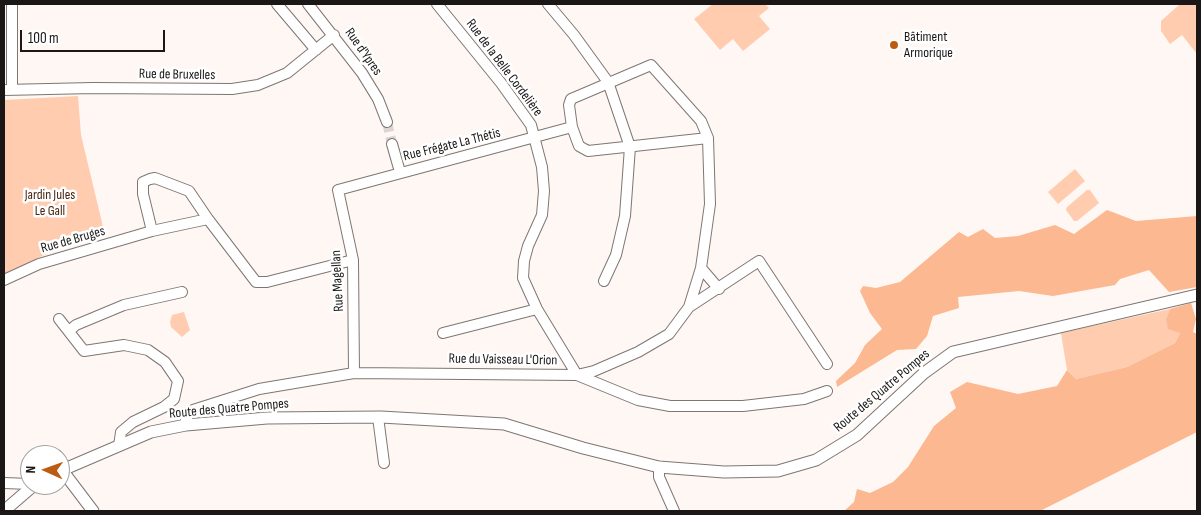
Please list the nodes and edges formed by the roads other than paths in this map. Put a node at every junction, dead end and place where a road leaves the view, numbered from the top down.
1 (12, 4) edge
2 (277, 4) edge
3 (308, 4) edge
4 (437, 4) edge
5 (548, 4) edge
6 (334, 35) junction
7 (316, 50) junction
8 (608, 82) junction
9 (8, 90) edge
10 (387, 122) tunnel mouth
11 (572, 127) junction
12 (535, 138) junction
13 (708, 138) junction
14 (392, 144) tunnel mouth
15 (630, 148) junction
16 (400, 172) junction
17 (338, 190) joint
18 (208, 219) junction
19 (152, 231) junction
20 (353, 260) junction
21 (701, 268) junction
22 (4, 280) edge
23 (604, 281) dead end
24 (718, 289) junction
25 (182, 292) dead end
26 (1197, 295) edge
27 (689, 307) junction
28 (537, 309) junction
29 (59, 319) dead end
30 (69, 331) junction
31 (443, 333) dead end
32 (827, 364) dead end
33 (354, 373) junction
34 (577, 375) junction
35 (827, 391) dead end
36 (378, 417) junction
37 (186, 425) junction
38 (119, 446) junction
39 (384, 463) dead end
40 (70, 466) edge
41 (659, 467) junction
42 (70, 482) edge
43 (4, 483) edge
44 (20, 484) edge
45 (22, 495) edge
46 (4, 511) edge
47 (93, 511) edge
48 (674, 511) edge

1 - 9 street
2 - 7 street
3 - 6 street, Rue d'Ypres
4 - 12 street, Rue de la Belle Cordelière
5 - 8 street
6 - 7 street, Rue de Bruxelles
6 - 10 street, Rue d'Ypres
7 - 9 street, Rue de Bruxelles
8 - 11 street
8 - 13 street
8 - 15 street
11 - 12 street, Rue Frégate La Thétis
11 - 15 street
12 - 16 street, Rue Frégate La Thétis
12 - 28 street, Rue de la Belle Cordelière
13 - 15 street
13 - 21 street
14 - 16 street
15 - 23 street
16 - 17 street, Rue Frégate La Thétis
17 - 20 street, Rue Magellan
18 - 19 street, Rue de Bruges
18 - 19 street
18 - 20 street
19 - 22 street, Rue de Bruges
20 - 33 street, Rue Magellan
21 - 24 street
21 - 27 street
24 - 27 street
24 - 32 street
25 - 30 street
26 - 41 street, Route des Quatre Pompes
27 - 34 street
28 - 31 street
28 - 34 street, Rue de la Belle Cordelière
29 - 30 street
30 - 38 street
33 - 34 street, Rue du Vaisseau L'Orion
33 - 37 street, Rue du Vaisseau L'Orion
34 - 35 street, Rue du Vaisseau L'Orion
36 - 37 street, Route des Quatre Pompes
36 - 39 street
36 - 41 street, Route des Quatre Pompes
37 - 38 street, Route des Quatre Pompes
38 - 40 street, Route des Quatre Pompes
41 - 48 street
42 - 47 street
43 - 44 street
45 - 46 street

